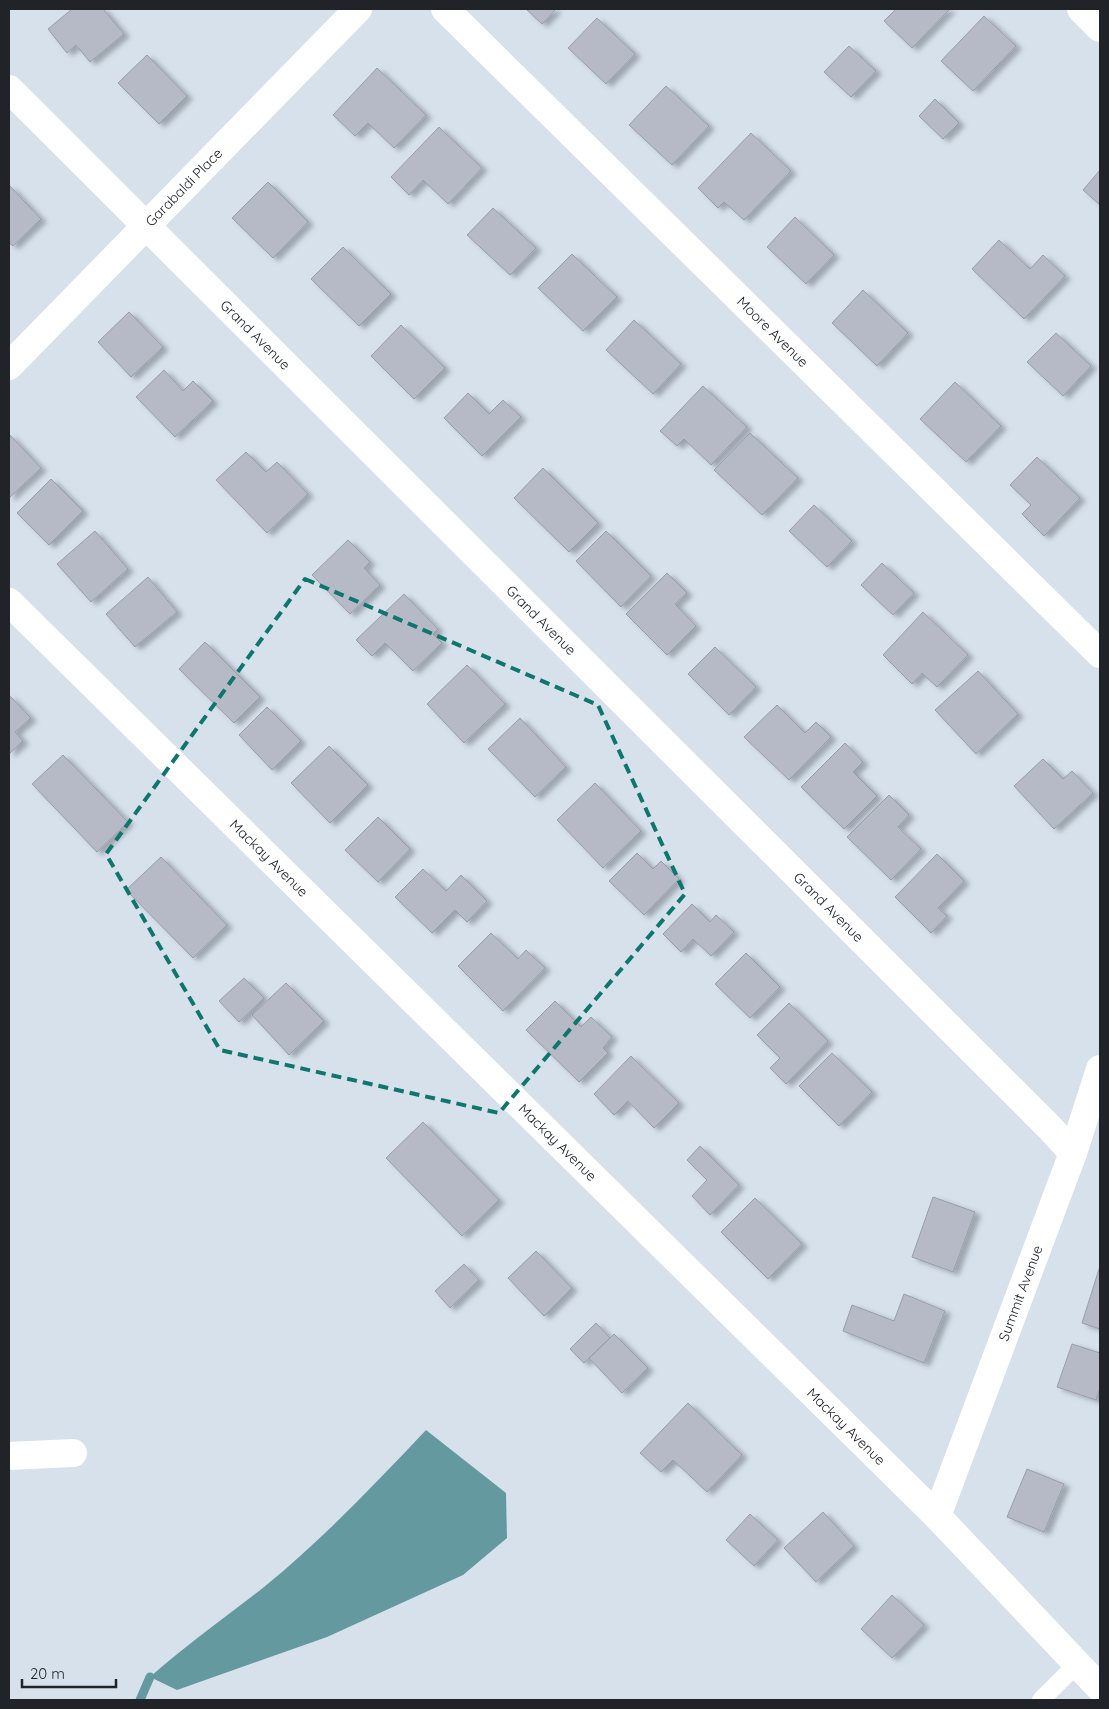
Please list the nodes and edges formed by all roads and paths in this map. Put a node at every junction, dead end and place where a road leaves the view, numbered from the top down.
1 (358, 9) edge
2 (445, 9) edge
3 (1081, 9) edge
4 (1100, 28) edge
5 (9, 89) edge
6 (148, 226) junction
7 (9, 366) edge
8 (9, 602) edge
9 (1100, 654) edge
10 (1100, 1069) edge
11 (1073, 1153) junction
12 (73, 1453) dead end
13 (9, 1456) edge
14 (937, 1516) junction
15 (1077, 1664) junction
16 (1100, 1688) edge
17 (1041, 1700) edge

1 - 6 street, Garabaldi Place
2 - 9 street, Moore Avenue
3 - 4 street
5 - 6 street, Grand Avenue
6 - 7 street, Garabaldi Place
6 - 11 street, Grand Avenue
8 - 14 street, Mackay Avenue
10 - 11 street, Summit Avenue
11 - 14 street, Summit Avenue
12 - 13 street
14 - 15 street, Mackay Avenue
15 - 16 street, Mackay Avenue
15 - 17 lane

